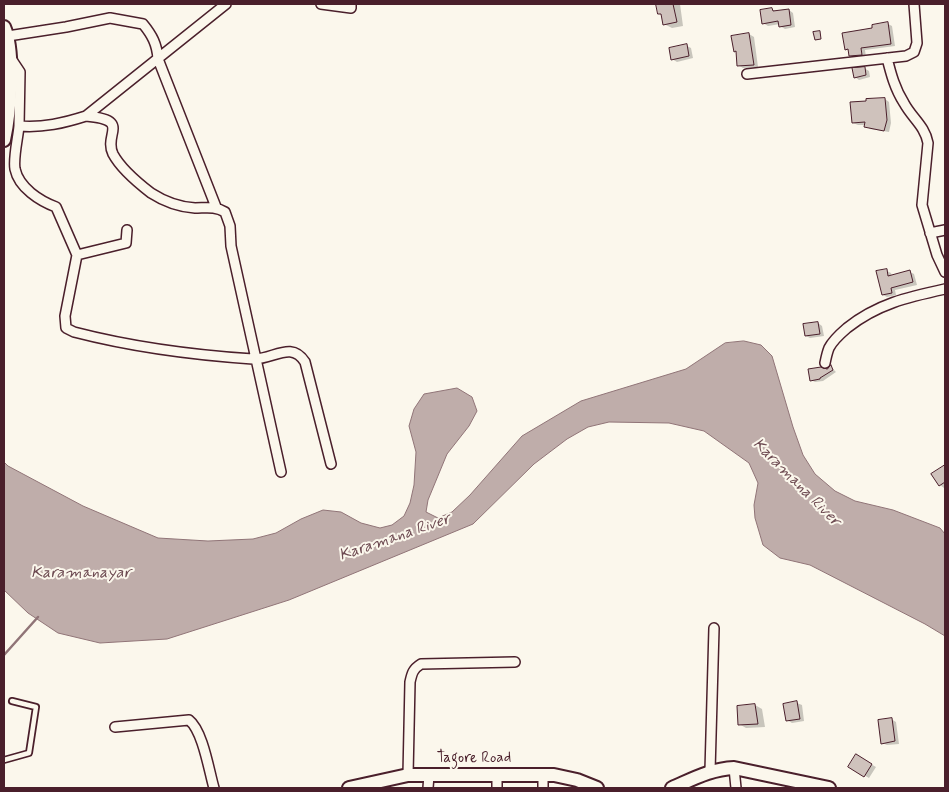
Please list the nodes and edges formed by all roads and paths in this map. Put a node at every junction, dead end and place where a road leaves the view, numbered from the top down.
1 (226, 4) edge
2 (321, 4) edge
3 (351, 4) edge
4 (914, 4) edge
5 (6, 31) edge
6 (10, 56) junction
7 (887, 58) junction
8 (158, 59) junction
9 (747, 74) dead end
10 (86, 116) junction
11 (19, 126) junction
12 (4, 140) edge
13 (216, 207) junction
14 (127, 230) dead end
15 (945, 230) edge
16 (930, 233) junction
17 (77, 255) junction
18 (945, 272) edge
19 (945, 289) edge
20 (255, 359) junction
21 (825, 363) dead end
22 (331, 464) dead end
23 (281, 472) dead end
24 (714, 628) dead end
25 (515, 662) dead end
26 (12, 701) dead end
27 (115, 727) dead end
28 (4, 760) edge
29 (734, 768) junction
30 (710, 771) junction
31 (408, 775) junction
32 (429, 782) edge
33 (497, 782) edge
34 (543, 782) edge
35 (214, 788) edge
36 (349, 788) edge
37 (595, 788) edge
38 (672, 788) edge
39 (736, 788) edge
40 (829, 788) edge

1 - 8 street
2 - 3 street
4 - 7 street
5 - 6 street
5 - 8 street
6 - 11 street
6 - 12 street
7 - 9 street
7 - 16 street
8 - 10 street
8 - 13 street
10 - 11 street
10 - 13 street
11 - 17 street
13 - 20 street
14 - 17 street
15 - 16 street
16 - 18 street
17 - 20 street
19 - 21 street
20 - 22 street
20 - 23 street
24 - 30 street
25 - 31 street
26 - 28 lane
27 - 35 street
29 - 30 street
29 - 39 street
29 - 40 street
30 - 38 street
31 - 32 street, Tagore Road
31 - 36 street, Tagore Road
32 - 33 street, Tagore Road
33 - 34 street, Tagore Road
34 - 37 street, Tagore Road

